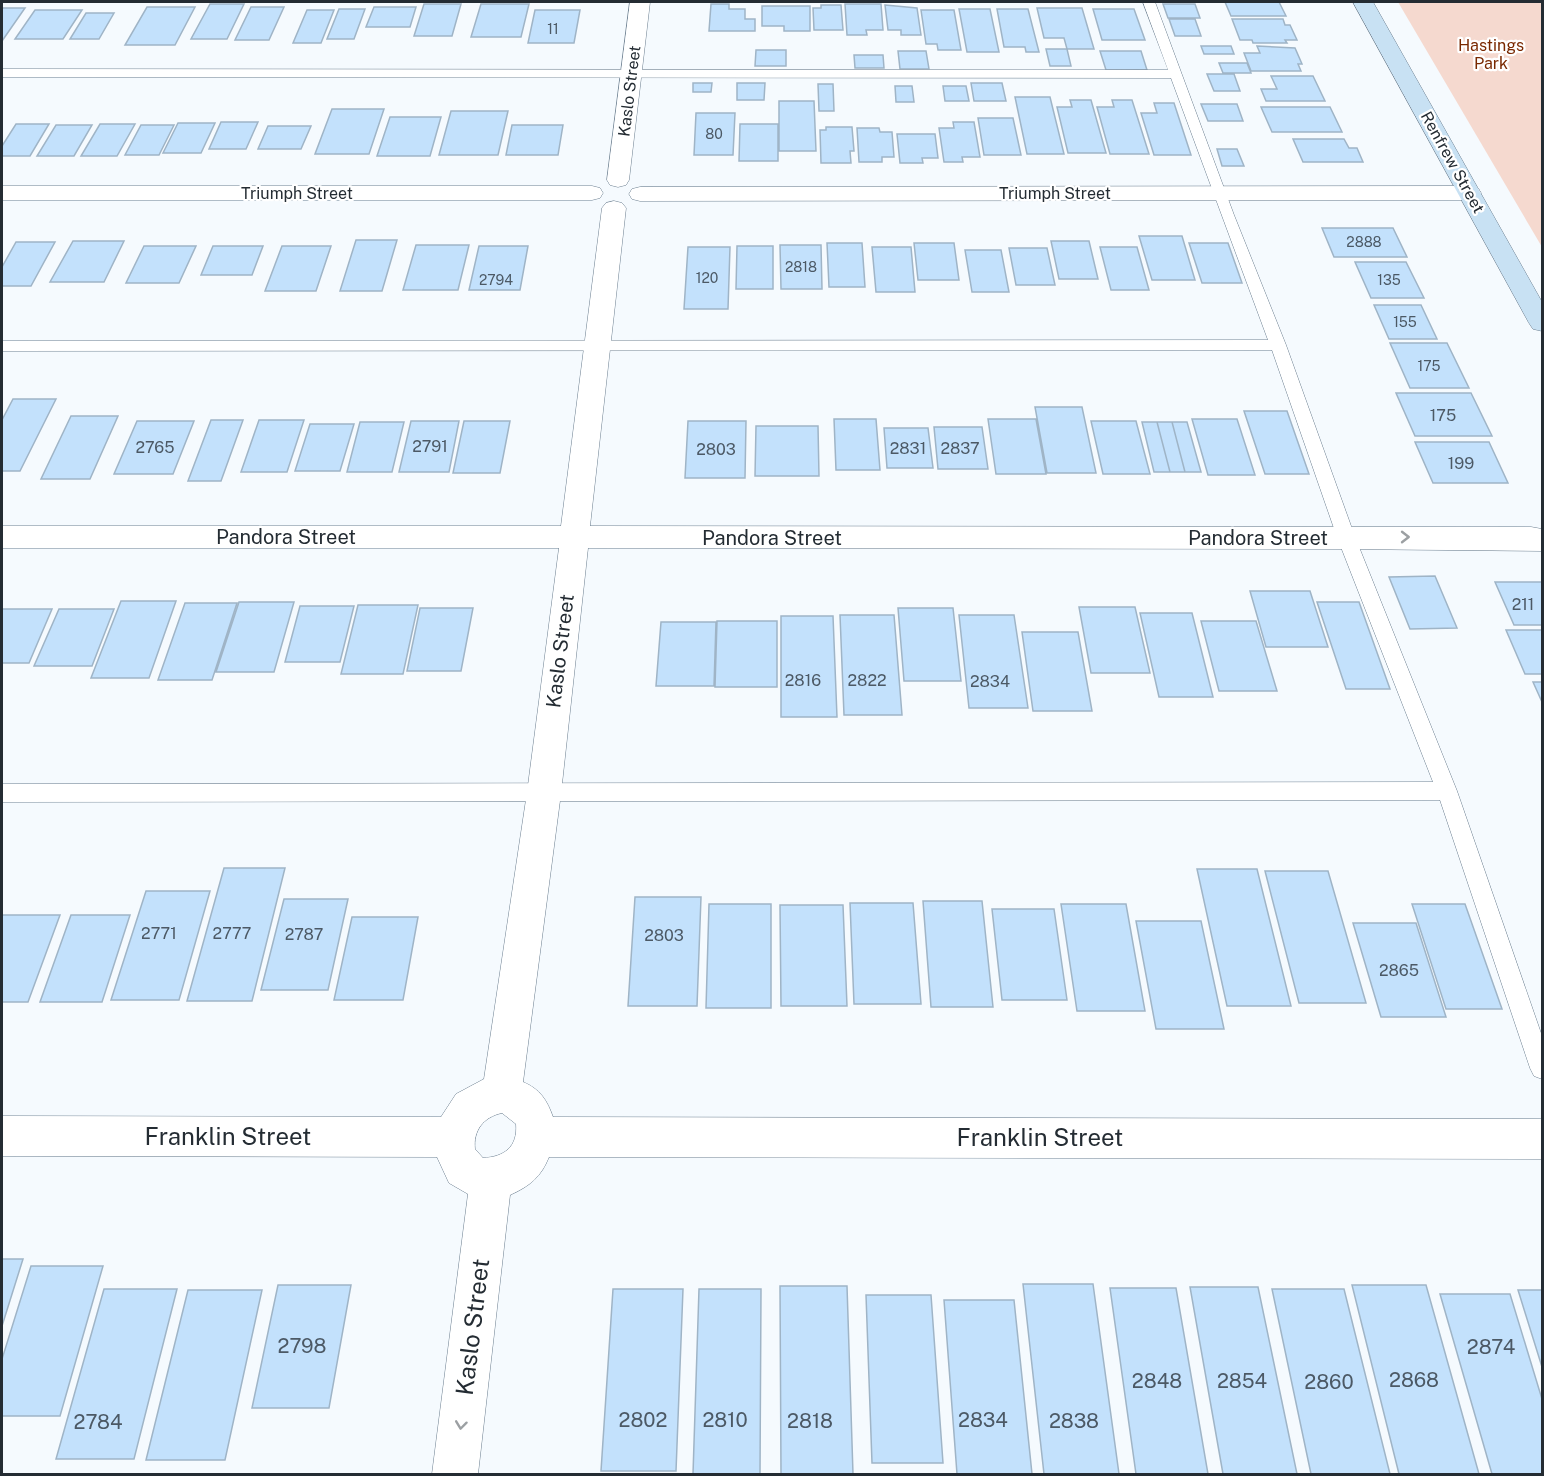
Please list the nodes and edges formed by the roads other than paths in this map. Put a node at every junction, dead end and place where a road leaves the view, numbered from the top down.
1 (640, 2) edge
2 (1149, 2) edge
3 (1363, 2) edge
4 (2, 73) edge
5 (630, 74) junction
6 (1175, 74) junction
7 (2, 193) edge
8 (1220, 193) junction
9 (1470, 193) junction
10 (616, 194) junction
11 (1542, 323) edge
12 (1278, 345) junction
13 (2, 346) edge
14 (597, 346) junction
15 (2, 537) edge
16 (1346, 537) junction
17 (573, 538) junction
18 (1542, 540) edge
19 (1447, 791) junction
20 (2, 793) edge
21 (544, 793) junction
22 (1542, 1068) edge
23 (502, 1093) junction
24 (2, 1136) edge
25 (454, 1137) junction
26 (537, 1137) junction
27 (1542, 1139) edge
28 (491, 1179) junction
29 (455, 1474) edge

1 - 5 street, Kaslo Street
2 - 6 lane
3 - 9 street, Renfrew Street
4 - 5 lane
5 - 6 lane
5 - 10 street, Kaslo Street
6 - 8 lane
7 - 10 street, Triumph Street
8 - 9 street, Triumph Street
8 - 10 street, Triumph Street
8 - 12 lane
9 - 11 street, Renfrew Street
10 - 14 street, Kaslo Street
12 - 14 lane
12 - 16 lane
13 - 14 lane
14 - 17 street, Kaslo Street
15 - 17 street, Pandora Street
16 - 17 street, Pandora Street
16 -> 18 street, Pandora Street
16 - 19 lane
17 - 21 street, Kaslo Street
19 - 21 lane
19 - 22 lane
20 - 21 lane
21 - 23 street, Kaslo Street
23 - 25 street
23 - 26 street
24 - 25 street, Franklin Street
25 - 28 street
26 - 27 street, Franklin Street
26 - 28 street
28 -> 29 street, Kaslo Street

